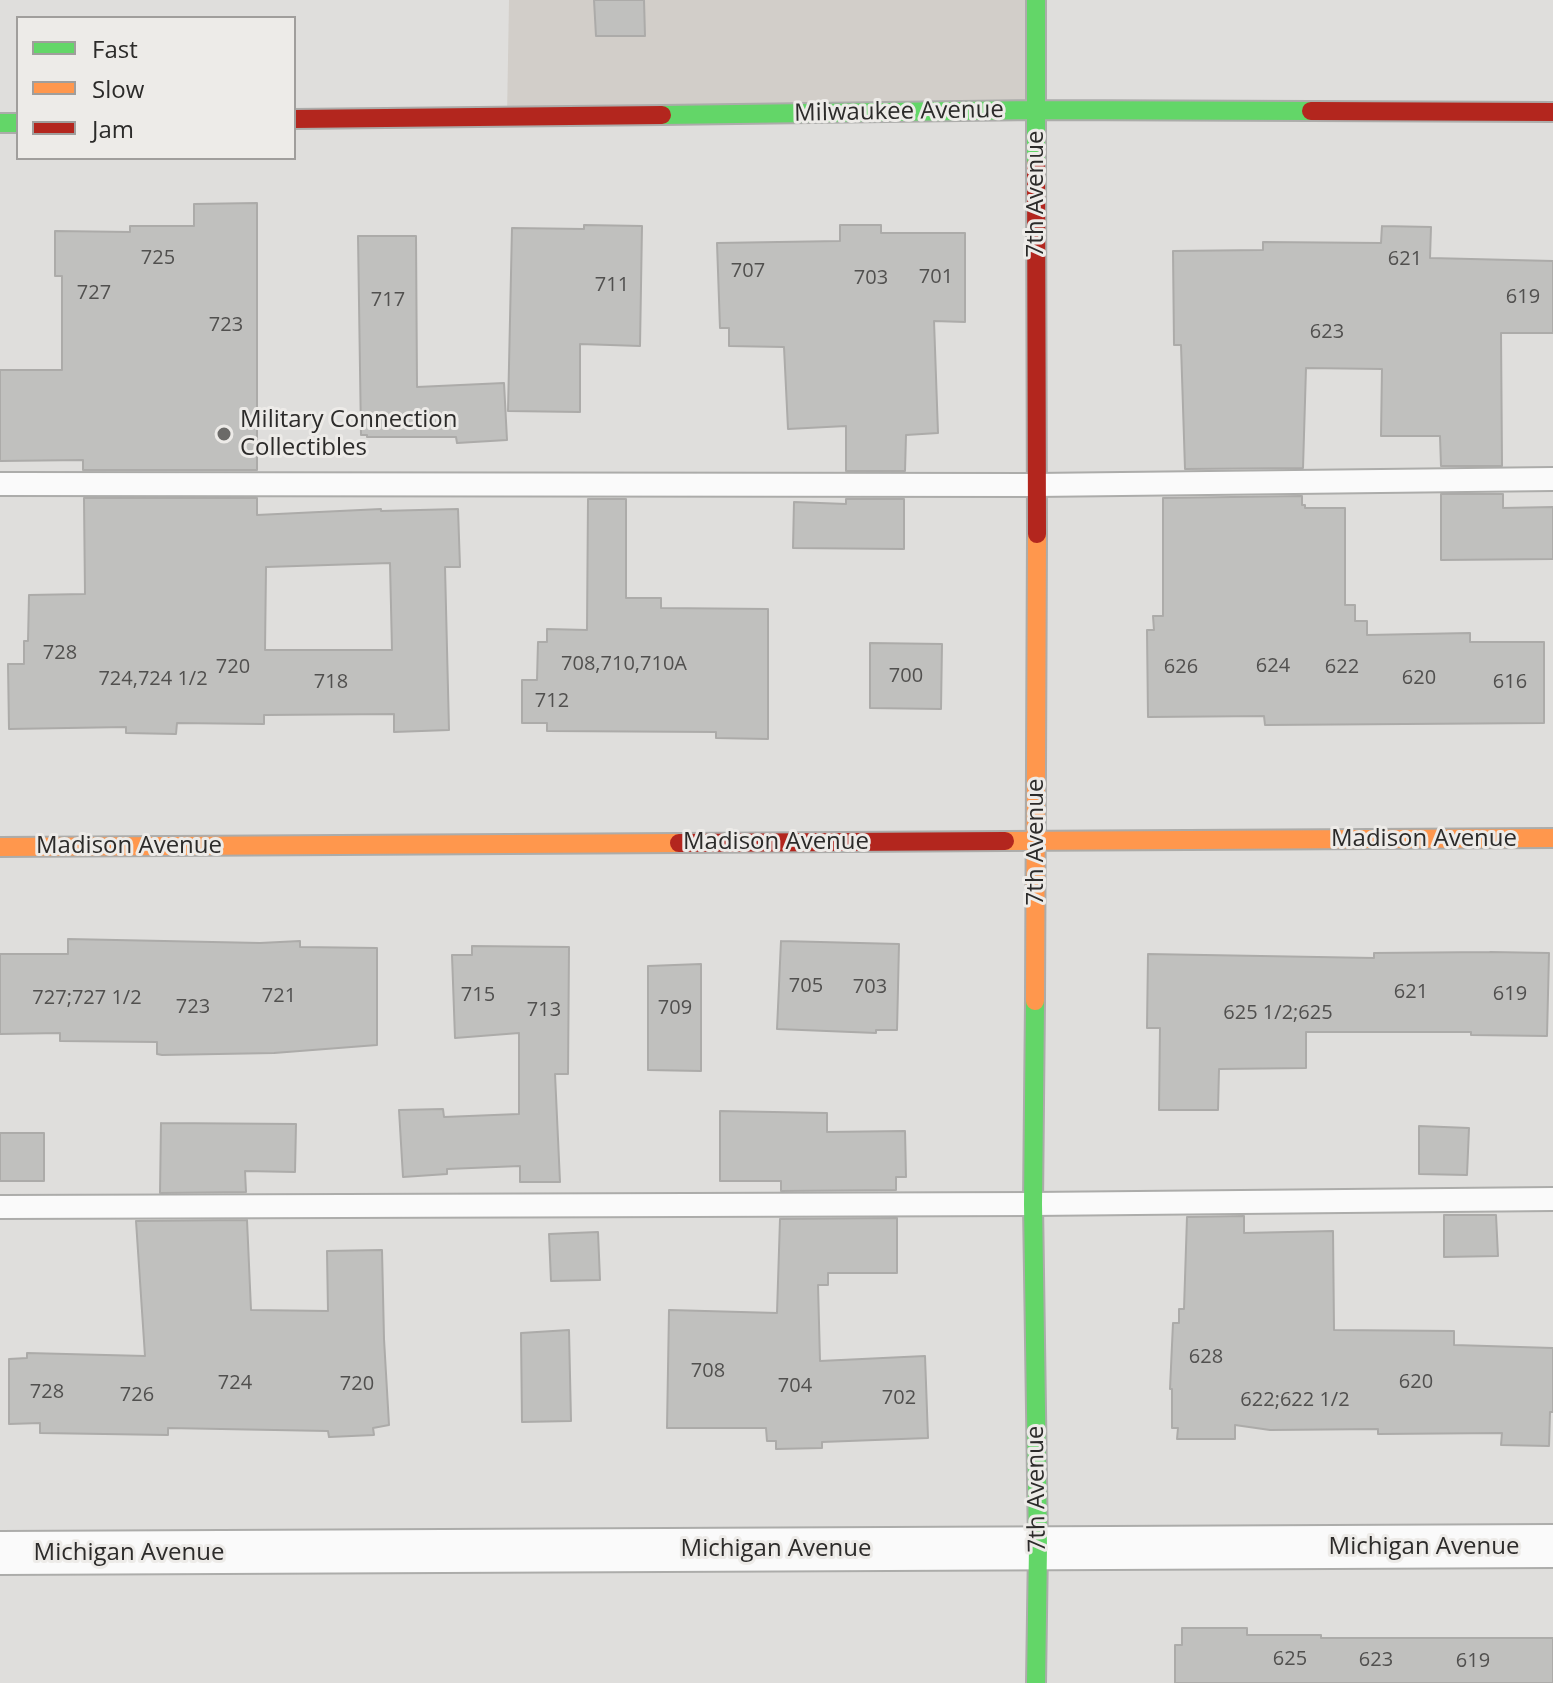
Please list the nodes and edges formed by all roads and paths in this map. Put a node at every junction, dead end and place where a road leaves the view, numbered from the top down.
1 (1036, 0) edge
2 (1036, 110) junction
3 (1553, 112) edge
4 (296, 119) edge
5 (1553, 479) edge
6 (0, 484) edge
7 (1036, 485) junction
8 (1553, 838) edge
9 (1037, 841) junction
10 (0, 847) edge
11 (1553, 1199) edge
12 (1033, 1204) junction
13 (0, 1207) edge
14 (1553, 1546) edge
15 (1038, 1547) junction
16 (0, 1553) edge
17 (1036, 1683) edge

1 - 2 street, 7th Avenue
2 - 3 street, Milwaukee Avenue
2 - 4 street, Milwaukee Avenue
2 - 7 street, 7th Avenue
5 - 7 lane
6 - 7 lane
7 - 9 street, 7th Avenue
8 - 9 street, Madison Avenue
9 - 10 street, Madison Avenue
9 - 12 street, 7th Avenue
11 - 12 lane
12 - 13 lane
12 - 15 street, 7th Avenue
14 - 15 street, Michigan Avenue
15 - 16 street, Michigan Avenue
15 - 17 street, 7th Avenue

